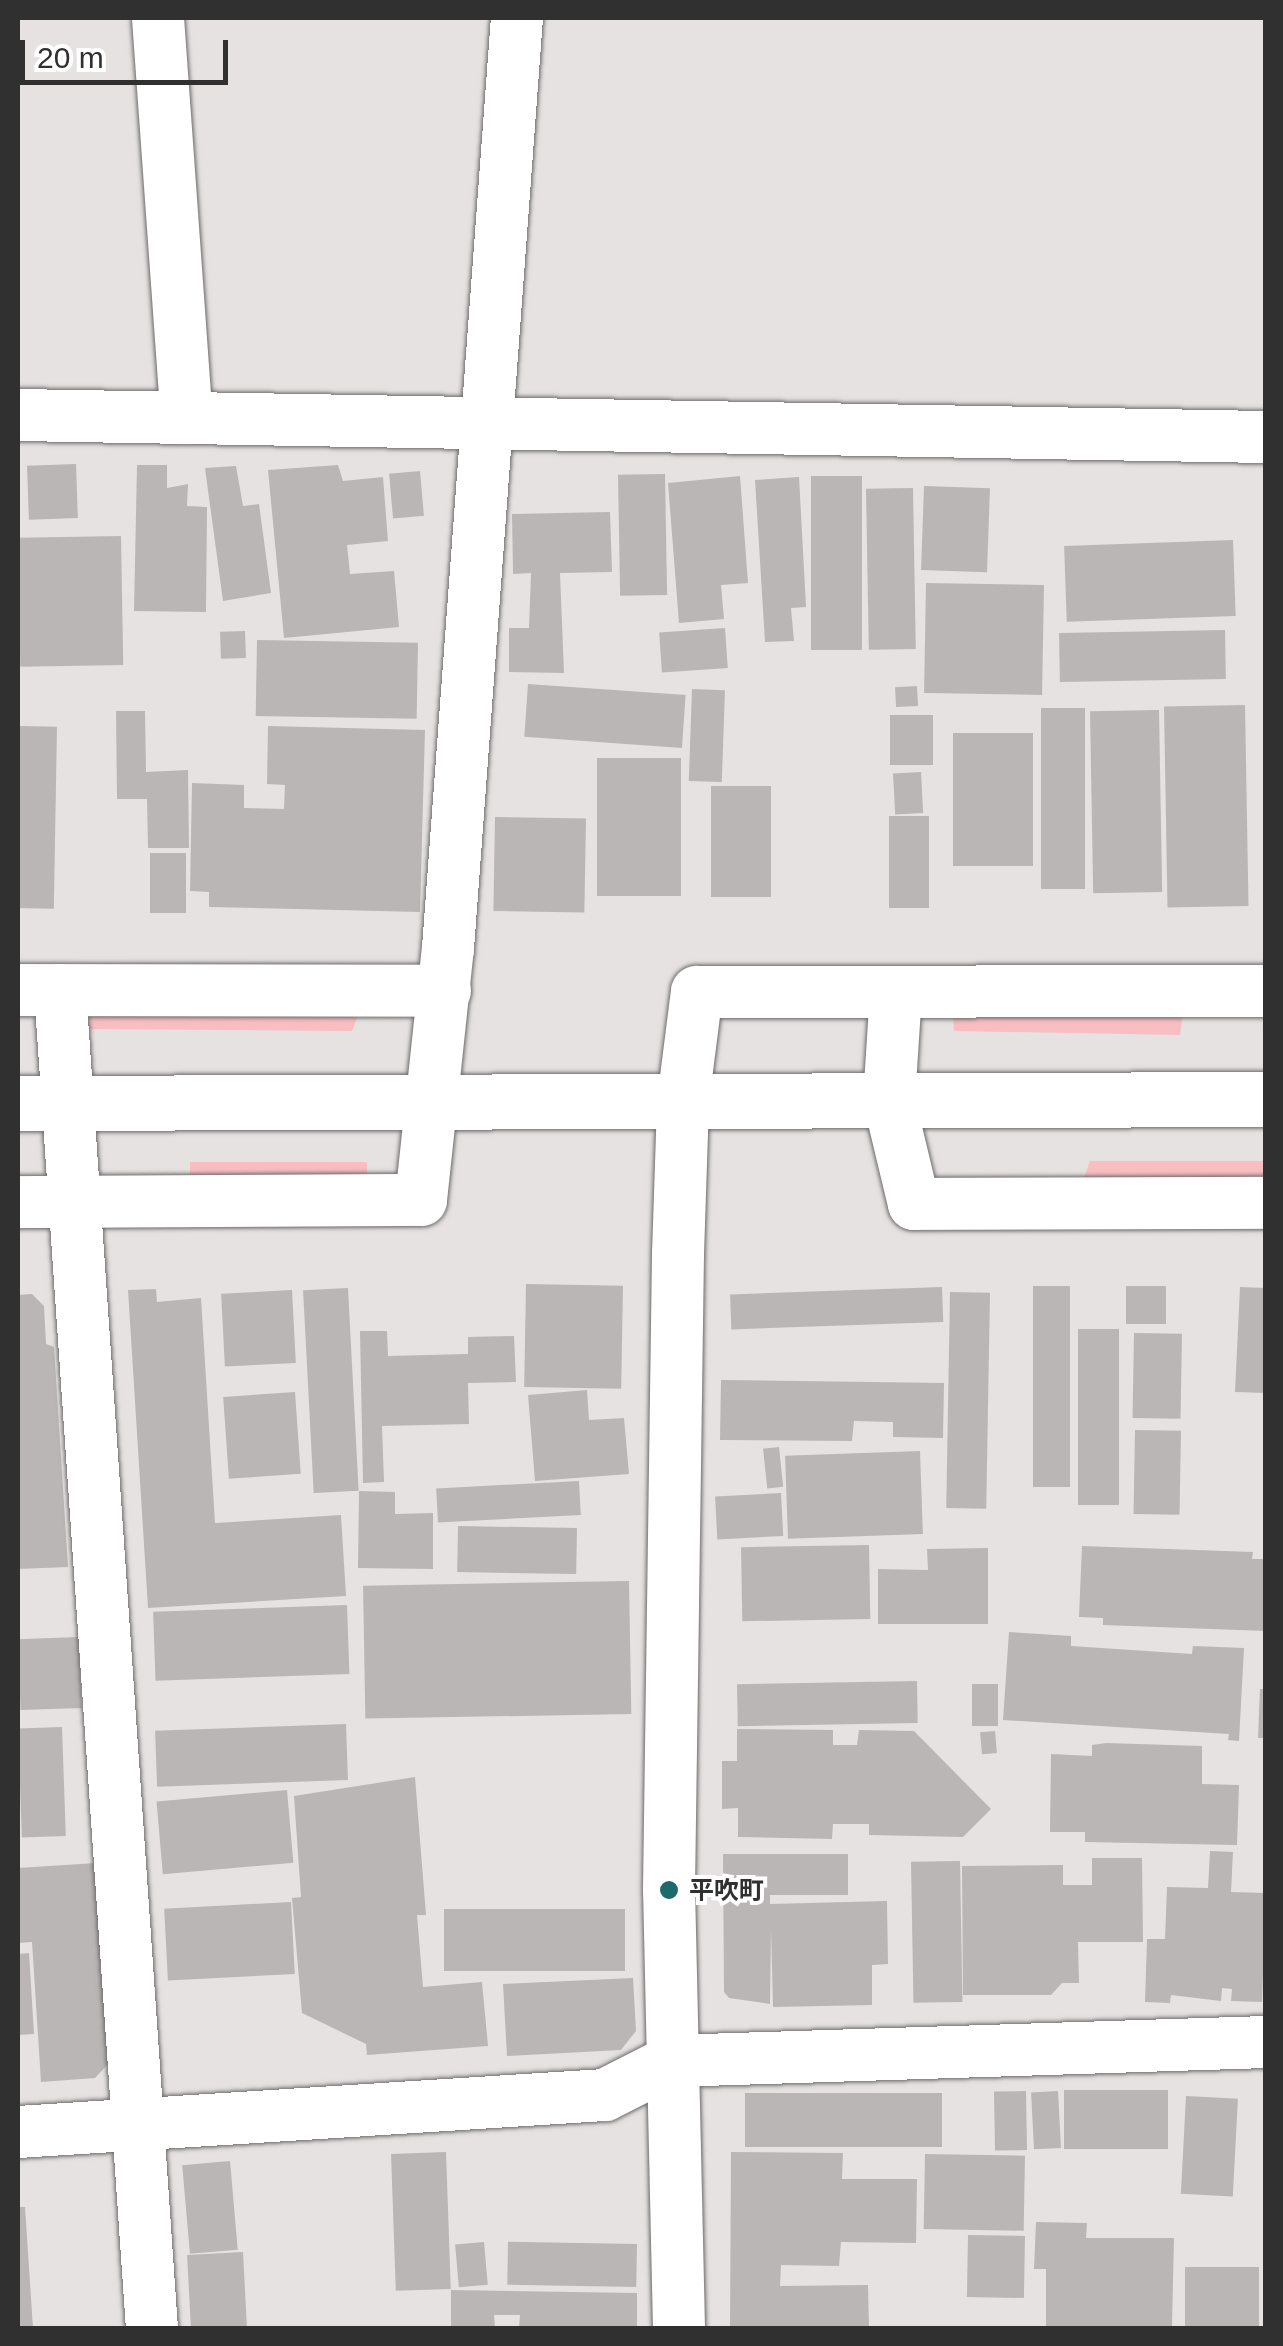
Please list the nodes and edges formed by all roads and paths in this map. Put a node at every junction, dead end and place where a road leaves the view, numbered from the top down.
1 (158, 18) edge
2 (518, 18) edge
3 (18, 415) edge
4 (188, 418) junction
5 (487, 428) junction
6 (1266, 437) edge
7 (39, 990) edge
8 (444, 990) junction
9 (1266, 991) edge
10 (896, 992) junction
11 (1266, 1099) edge
12 (434, 1100) junction
13 (889, 1100) junction
14 (682, 1102) junction
15 (43, 1103) edge
16 (76, 1199) junction
17 (18, 1202) edge
18 (1266, 1203) edge
19 (1266, 2042) edge
20 (672, 2061) junction
21 (138, 2124) junction
22 (18, 2132) edge
23 (152, 2328) edge
24 (679, 2328) edge

1 - 4 street
2 - 5 street
3 - 4 street
4 - 5 street
5 - 6 street
5 - 8 street
7 - 8 street
7 - 15 street
8 - 12 street
9 - 10 street
10 - 13 street
10 - 14 street
11 - 13 street
12 - 14 street
12 - 15 street
12 - 16 street
13 - 14 street
13 - 18 street
14 - 20 street
15 - 16 street
16 - 17 street
16 - 21 street
19 - 20 street
20 - 21 street
20 - 24 street
21 - 22 street
21 - 23 street

